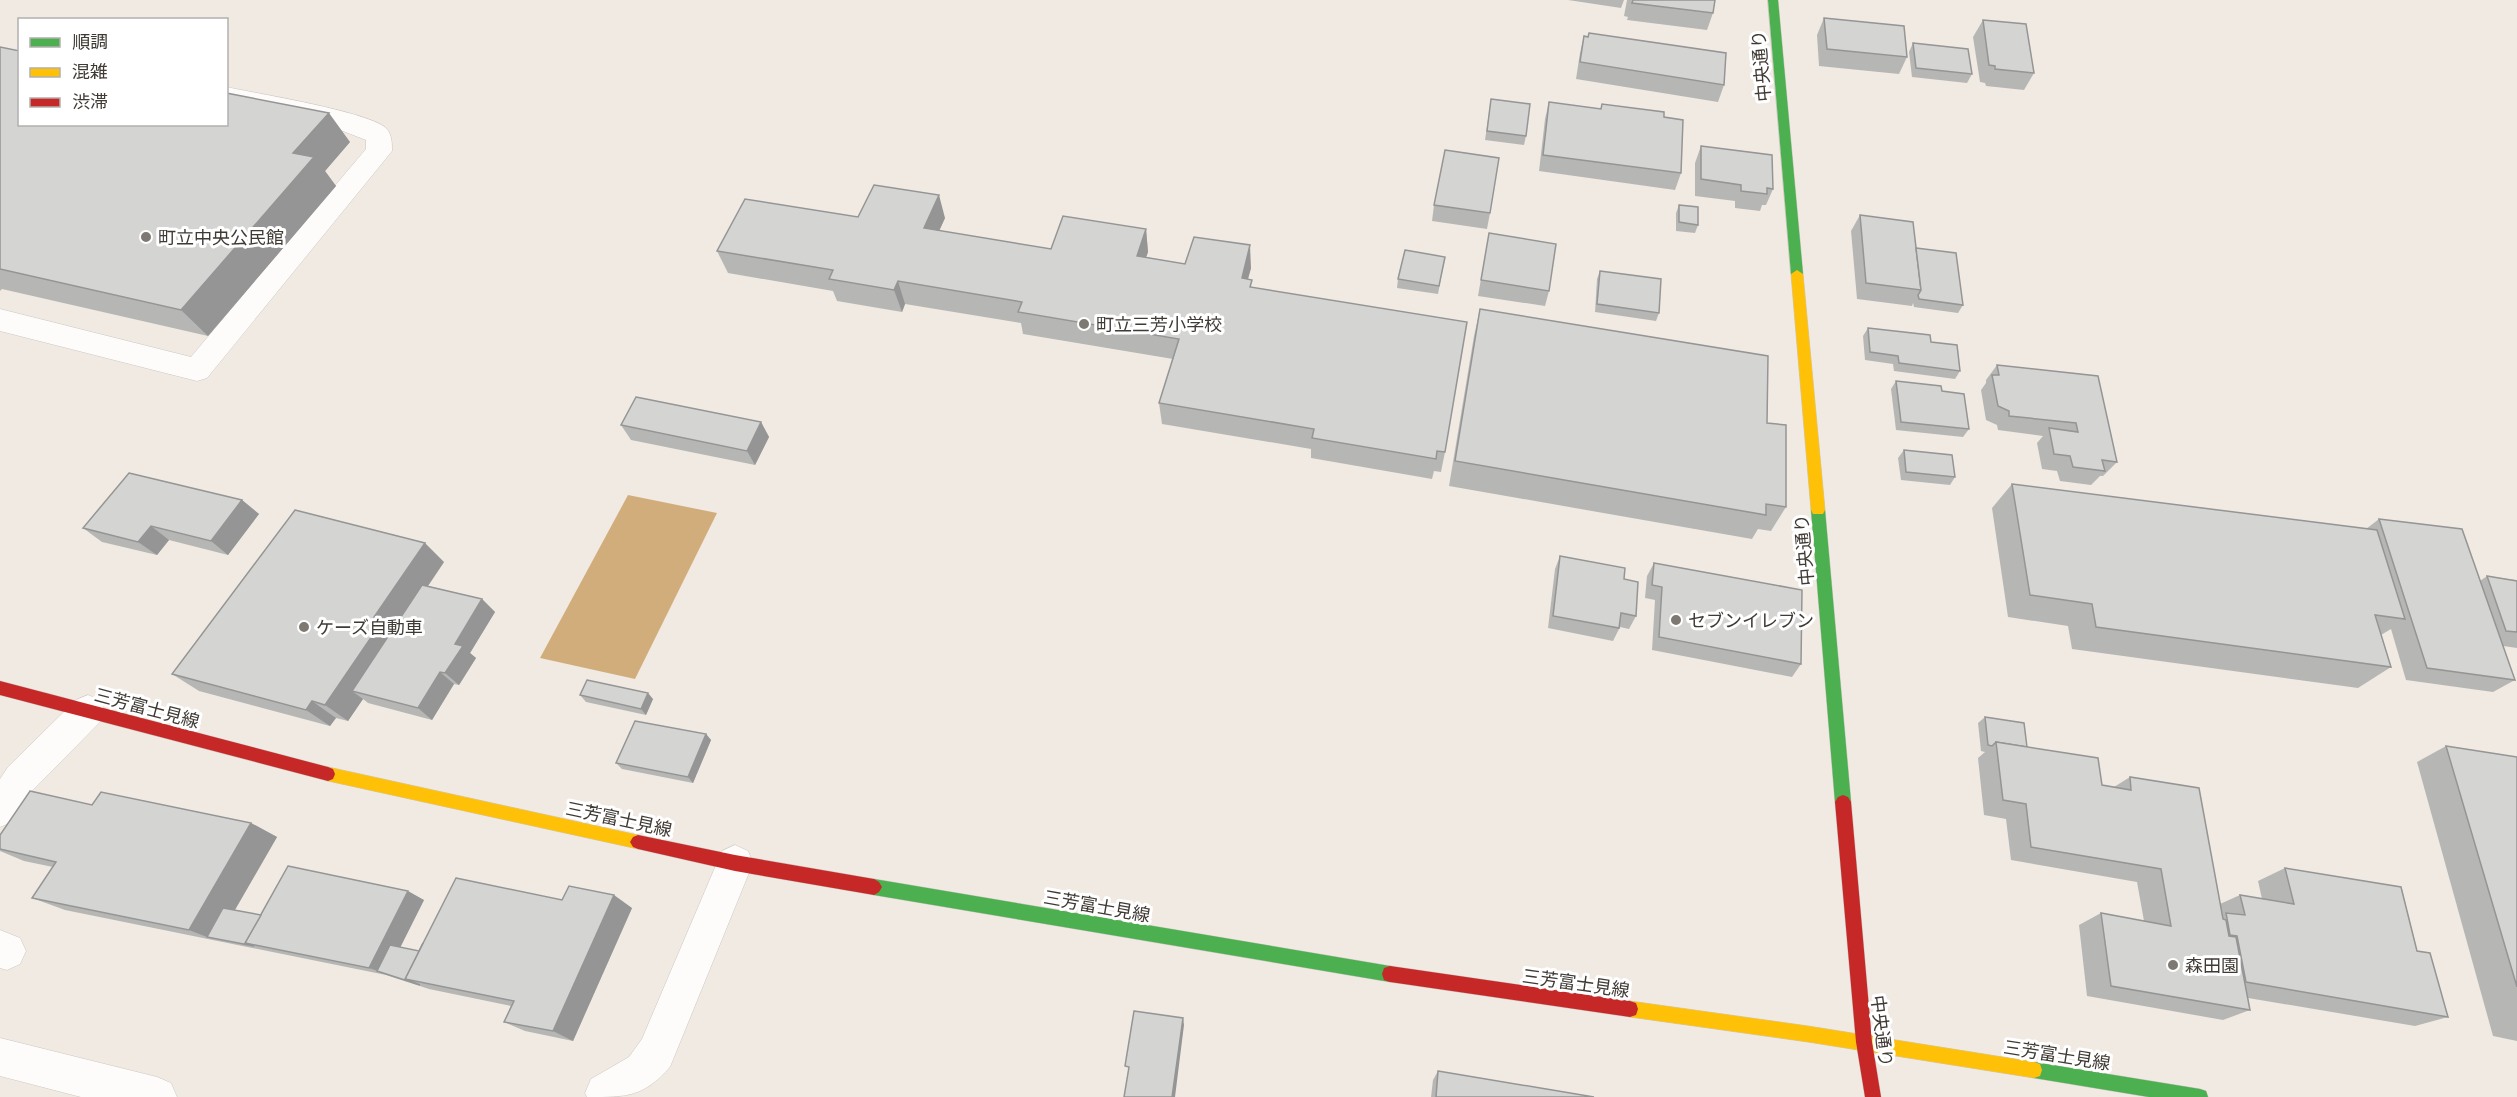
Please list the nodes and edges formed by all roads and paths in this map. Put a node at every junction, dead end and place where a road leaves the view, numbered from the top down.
1 (1773, 0) edge
2 (228, 96) edge
3 (0, 320) edge
4 (0, 688) edge
5 (88, 711) junction
6 (0, 810) edge
7 (735, 863) junction
8 (1864, 1042) junction
9 (0, 1057) edge
10 (605, 1093) dead end
11 (157, 1097) edge
12 (1873, 1097) edge
13 (2200, 1097) edge

1 - 8 main road, 中央通り
2 - 3 lane
4 - 5 main road, 三芳富士見線
5 - 6 lane
5 - 7 main road, 三芳富士見線
7 - 8 main road, 三芳富士見線
7 - 10 lane
8 - 12 main road, 中央通り
8 - 13 main road, 三芳富士見線
9 - 11 lane

